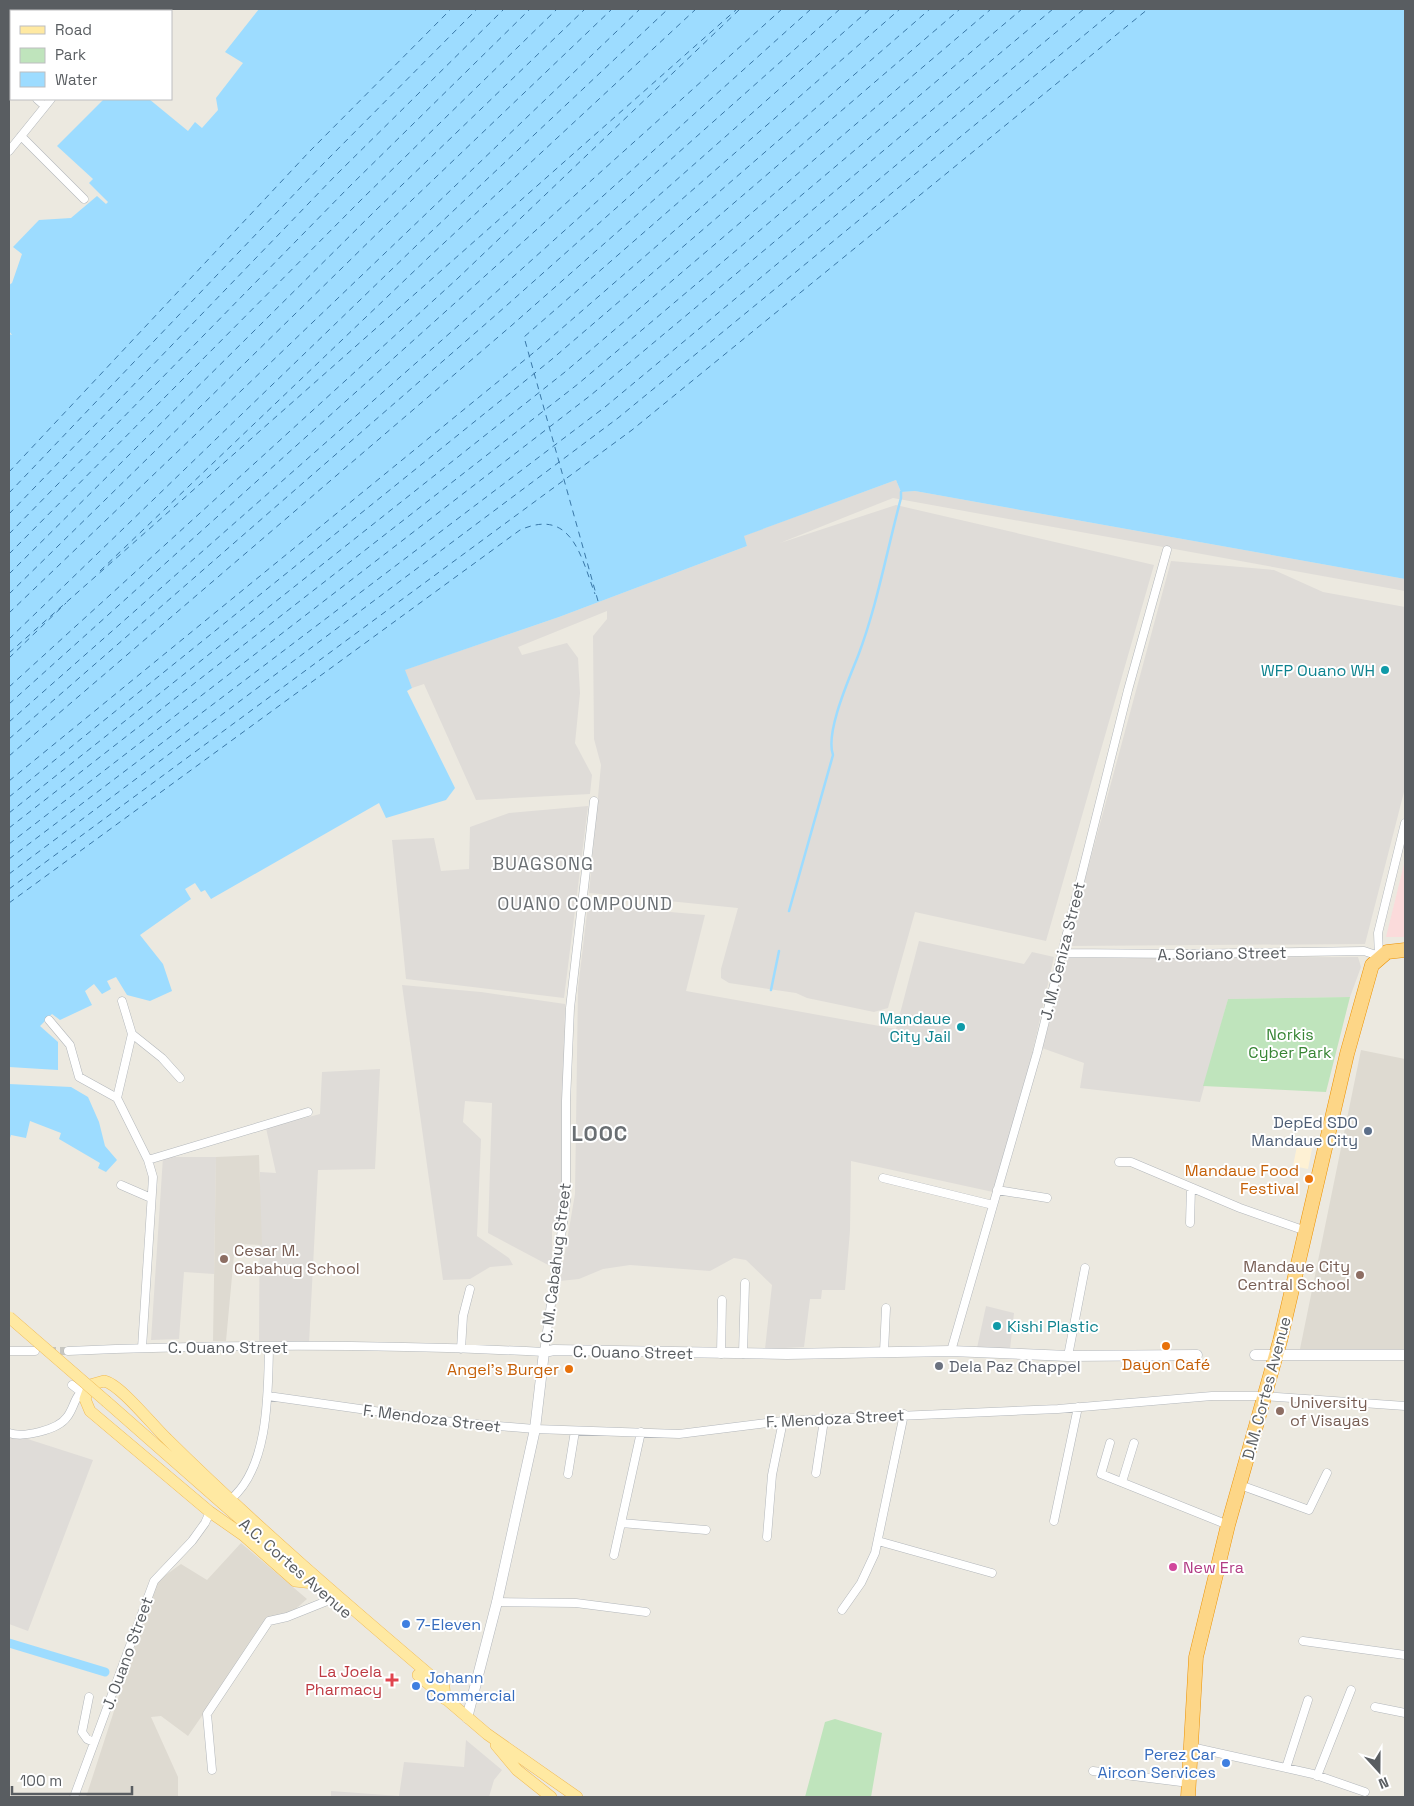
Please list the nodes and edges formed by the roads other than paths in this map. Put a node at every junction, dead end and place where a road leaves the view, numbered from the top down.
1 (48, 102) edge
2 (21, 136) junction
3 (9, 151) edge
4 (84, 199) dead end
5 (1167, 550) dead end
6 (594, 800) dead end
7 (1405, 823) edge
8 (1405, 950) edge
9 (1063, 953) junction
10 (1379, 956) junction
11 (122, 1002) dead end
12 (49, 1020) dead end
13 (132, 1034) junction
14 (180, 1078) dead end
15 (117, 1098) junction
16 (308, 1112) dead end
17 (148, 1160) junction
18 (1119, 1162) dead end
19 (883, 1178) dead end
20 (121, 1185) dead end
21 (1191, 1188) junction
22 (997, 1190) junction
23 (151, 1198) junction
24 (1047, 1198) dead end
25 (993, 1205) junction
26 (1190, 1222) dead end
27 (1306, 1232) junction
28 (1085, 1268) dead end
29 (745, 1283) dead end
30 (470, 1289) dead end
31 (722, 1300) dead end
32 (886, 1308) dead end
33 (9, 1317) edge
34 (269, 1347) junction
35 (142, 1348) junction
36 (461, 1349) junction
37 (68, 1350) tunnel mouth
38 (9, 1351) edge
39 (951, 1351) junction
40 (35, 1352) dead end
41 (544, 1352) junction
42 (884, 1352) junction
43 (721, 1354) junction
44 (743, 1354) junction
45 (1197, 1355) dead end
46 (1255, 1355) dead end
47 (1405, 1355) edge
48 (1068, 1356) junction
49 (1276, 1356) junction
50 (72, 1385) dead end
51 (84, 1391) junction
52 (268, 1396) junction
53 (1264, 1396) junction
54 (1405, 1406) edge
55 (1078, 1407) junction
56 (904, 1414) junction
57 (824, 1420) junction
58 (783, 1421) junction
59 (535, 1429) junction
60 (575, 1431) junction
61 (641, 1432) junction
62 (9, 1433) edge
63 (1110, 1443) dead end
64 (1134, 1443) dead end
65 (568, 1474) dead end
66 (816, 1474) dead end
67 (1327, 1474) dead end
68 (1122, 1482) junction
69 (1240, 1485) junction
70 (231, 1499) junction
71 (210, 1512) junction
72 (1054, 1521) dead end
73 (621, 1523) junction
74 (1228, 1525) junction
75 (706, 1530) dead end
76 (767, 1537) dead end
77 (877, 1542) junction
78 (614, 1555) dead end
79 (992, 1573) dead end
80 (313, 1583) junction
81 (332, 1599) junction
82 (497, 1602) junction
83 (842, 1610) dead end
84 (646, 1612) dead end
85 (1302, 1641) dead end
86 (1405, 1655) edge
87 (1351, 1690) dead end
88 (89, 1698) dead end
89 (445, 1699) junction
90 (1308, 1700) dead end
91 (1375, 1707) dead end
92 (1405, 1713) edge
93 (467, 1718) junction
94 (487, 1734) junction
95 (94, 1742) junction
96 (1191, 1747) junction
97 (1286, 1768) junction
98 (212, 1770) dead end
99 (1093, 1771) dead end
100 (1317, 1776) junction
101 (1189, 1783) junction
102 (1365, 1792) dead end
103 (74, 1797) edge
104 (551, 1797) edge
105 (577, 1797) edge
106 (1188, 1797) edge

1 - 2 street
2 - 3 street
2 - 4 street
5 - 9 street, J. M. Ceniza Street
6 - 41 street, C. M. Cabahug Street
7 - 10 street
8 - 10 highway
9 - 10 street, A. Soriano Street
9 - 22 street, J. M. Ceniza Street
10 - 27 highway, D.M. Cortes Avenue
11 - 13 street
12 - 15 street
13 - 14 street
13 - 15 street
15 - 17 street
16 - 17 street
17 - 23 street
18 - 21 street
19 - 25 street
20 - 23 street
21 - 26 street
21 - 27 street
22 - 24 street
22 - 25 street, J. M. Ceniza Street
23 - 35 street
25 - 39 street, J. M. Ceniza Street
27 - 49 highway, D.M. Cortes Avenue
28 - 48 street
29 - 44 street
30 - 36 street
31 - 43 street
32 - 42 street
33 - 80 main road, A.C. Cortes Avenue, bridge
34 - 35 street, C. Ouano Street
34 - 36 street, C. Ouano Street
34 - 52 street
35 - 37 street, C. Ouano Street
36 - 41 street, C. Ouano Street
38 - 40 street
39 - 42 street, C. Ouano Street
39 - 48 street, C. Ouano Street
41 - 43 street, C. Ouano Street
41 - 59 street, C. M. Cabahug Street
42 - 44 street, C. Ouano Street
43 - 44 street, C. Ouano Street
45 - 48 street, C. Ouano Street
46 - 49 street
47 - 49 street
49 - 53 highway, D.M. Cortes Avenue
50 - 51 street
51 - 62 street
51 - 70 main road
51 - 71 main road
52 - 59 street, F. Mendoza Street
52 - 70 street
53 - 54 street, F. Mendoza Street
53 - 55 street, F. Mendoza Street
53 - 69 highway, D.M. Cortes Avenue
55 - 56 street, F. Mendoza Street
55 - 72 street
56 - 57 street, F. Mendoza Street
56 - 77 street
57 - 58 street, F. Mendoza Street
57 - 66 street
58 - 61 street, F. Mendoza Street
58 - 76 street
59 - 60 street, F. Mendoza Street
59 - 82 street, C. M. Cabahug Street
60 - 61 street, F. Mendoza Street
60 - 65 street
61 - 73 street
63 - 68 street
64 - 68 street
67 - 69 street
68 - 74 street
69 - 74 highway, D.M. Cortes Avenue
70 - 89 main road
71 - 80 main road
71 - 95 street, J. Ouano Street
73 - 75 street
73 - 78 street
74 - 96 highway, D.M. Cortes Avenue
77 - 79 street
77 - 83 street
80 - 81 main road, A.C. Cortes Avenue
81 - 89 main road, A.C. Cortes Avenue
81 - 98 street
82 - 84 street
82 - 93 street, C. M. Cabahug Street
85 - 86 street
87 - 100 street
88 - 95 street
89 - 93 main road, A.C. Cortes Avenue
90 - 97 street
91 - 92 street
93 - 94 main road, A.C. Cortes Avenue
94 - 104 main road, A.C. Cortes Avenue
94 - 105 main road, A.C. Cortes Avenue
95 - 103 street, J. Ouano Street
96 - 97 street
96 - 101 highway, D.M. Cortes Avenue
97 - 100 street
99 - 101 street
100 - 102 street
101 - 106 highway, D.M. Cortes Avenue

